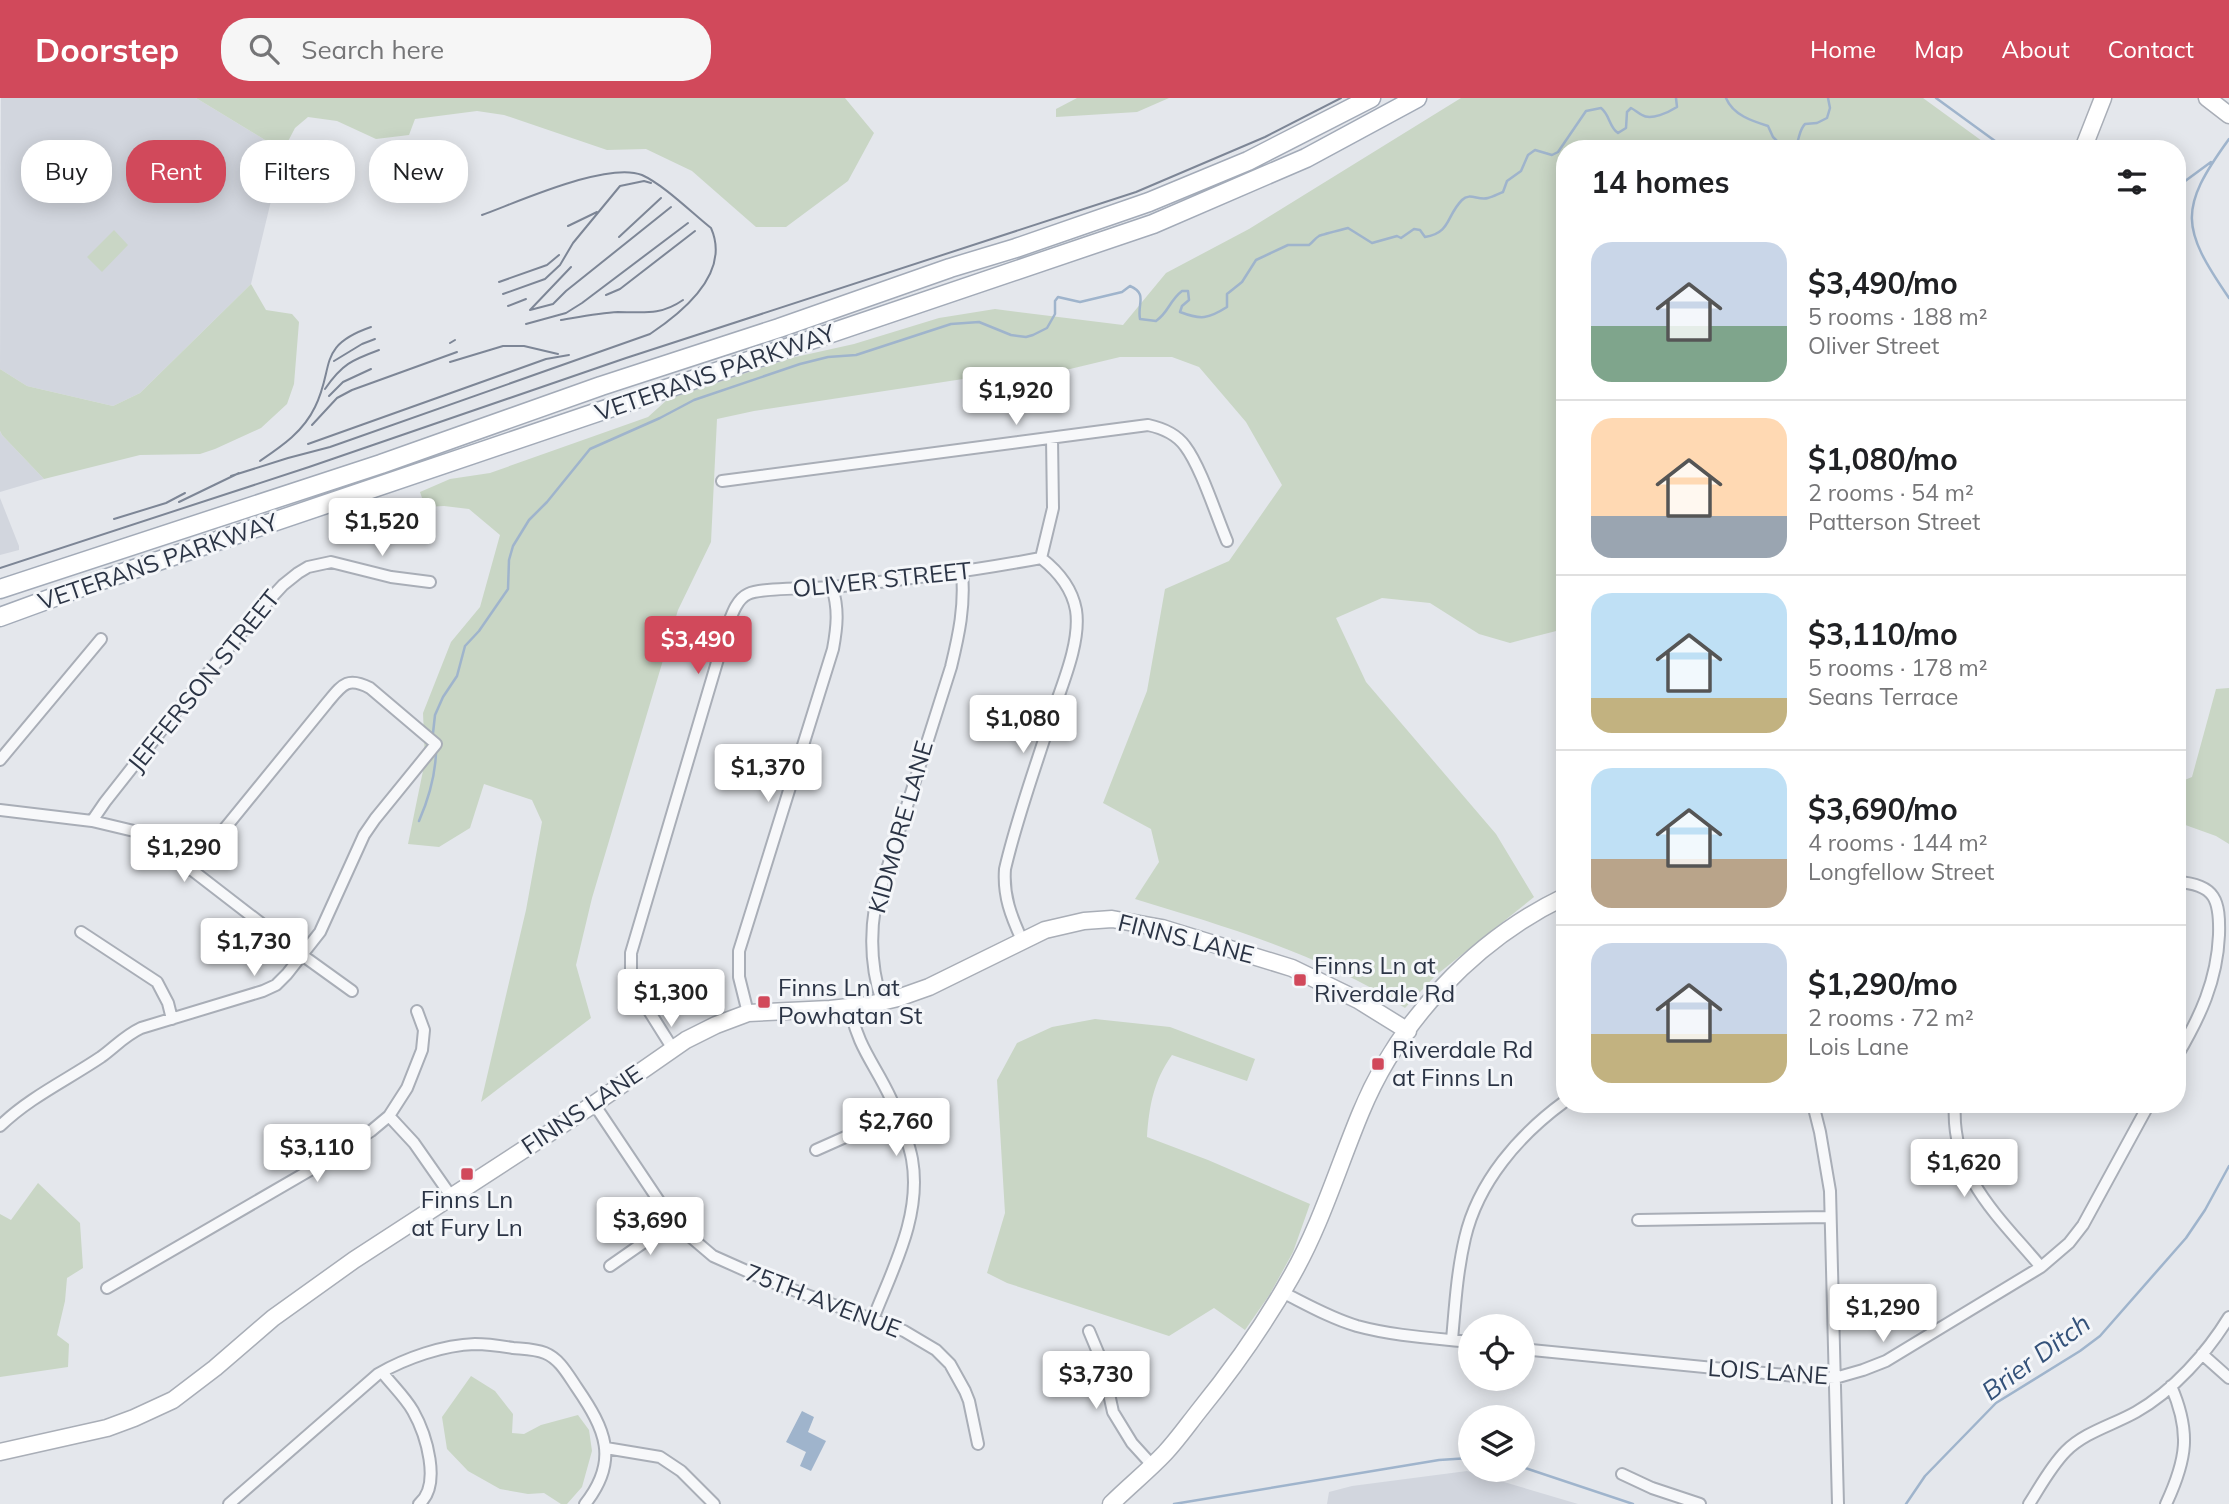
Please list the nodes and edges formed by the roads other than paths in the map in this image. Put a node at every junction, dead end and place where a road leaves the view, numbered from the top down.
1 (1371, 98) edge
2 (1417, 98) edge
3 (2104, 98) edge
4 (2207, 98) edge
5 (2229, 116) edge
6 (2087, 140) edge
7 (1052, 438) junction
8 (722, 481) dead end
9 (1227, 541) dead end
10 (1041, 558) junction
11 (962, 573) junction
12 (430, 582) dead end
13 (832, 587) junction
14 (0, 589) edge
15 (0, 617) edge
16 (101, 639) dead end
17 (0, 760) edge
18 (0, 810) edge
19 (92, 821) junction
20 (191, 870) junction
21 (2186, 884) edge
22 (1556, 902) edge
23 (80, 932) dead end
24 (1022, 940) junction
25 (302, 955) junction
26 (352, 991) dead end
27 (882, 1002) junction
28 (850, 1006) junction
29 (417, 1011) dead end
30 (748, 1013) junction
31 (172, 1019) junction
32 (1408, 1031) junction
33 (2186, 1040) edge
34 (673, 1049) junction
35 (594, 1104) junction
36 (1556, 1109) edge
37 (1815, 1113) edge
38 (1956, 1113) edge
39 (2144, 1113) edge
40 (897, 1114) junction
41 (389, 1115) junction
42 (0, 1126) edge
43 (816, 1150) dead end
44 (451, 1196) junction
45 (1830, 1217) junction
46 (1638, 1220) dead end
47 (673, 1222) junction
48 (610, 1266) dead end
49 (2041, 1267) junction
50 (107, 1288) dead end
51 (1282, 1292) junction
52 (2229, 1317) edge
53 (873, 1319) junction
54 (1089, 1331) dead end
55 (1452, 1340) junction
56 (1458, 1341) edge
57 (1535, 1350) edge
58 (2202, 1354) junction
59 (382, 1372) junction
60 (1835, 1378) junction
61 (2229, 1378) edge
62 (2171, 1386) junction
63 (978, 1444) dead end
64 (606, 1448) junction
65 (0, 1452) edge
66 (1152, 1465) junction
67 (1622, 1474) dead end
68 (229, 1504) edge
69 (419, 1504) edge
70 (585, 1504) edge
71 (714, 1504) edge
72 (1111, 1504) edge
73 (1700, 1504) edge
74 (1838, 1504) edge
75 (2029, 1504) edge
76 (2166, 1504) edge

1 - 14 main road, VETERANS PARKWAY
2 - 15 main road, VETERANS PARKWAY
3 - 6 street
4 - 5 street
7 - 8 street
7 - 9 street
7 - 10 street
10 - 11 street, OLIVER STREET
10 - 24 street
11 - 13 street, OLIVER STREET
11 - 27 street, KIDMORE LANE
12 - 19 street, JEFFERSON STREET
13 - 30 street
13 - 34 street, OLIVER STREET
16 - 17 street
18 - 19 street
19 - 20 street
20 - 25 street
20 - 25 street
21 - 33 street
22 - 32 street
23 - 31 street
24 - 27 street, FINNS LANE
24 - 32 street, FINNS LANE
25 - 26 street
25 - 31 street
27 - 28 street, FINNS LANE
28 - 30 street, FINNS LANE
28 - 40 street
29 - 41 street
30 - 34 street, FINNS LANE
31 - 42 street
32 - 51 street
34 - 35 street, FINNS LANE
35 - 44 street, FINNS LANE
35 - 47 street, 75TH AVENUE
36 - 55 street
37 - 45 street
38 - 49 street
39 - 49 street, LOIS LANE
40 - 43 street
40 - 53 street
41 - 44 street
41 - 50 street
44 - 65 street, FINNS LANE
45 - 46 street
45 - 60 street
47 - 48 street
47 - 53 street, 75TH AVENUE
49 - 60 street, LOIS LANE
51 - 55 street
51 - 66 street
52 - 58 street
53 - 63 street, 75TH AVENUE
54 - 66 street
55 - 56 street
57 - 60 street, LOIS LANE
58 - 61 street
58 - 62 street
59 - 64 street
59 - 68 street
59 - 69 street
60 - 74 street
62 - 75 street
62 - 76 street
64 - 70 street
64 - 71 street
66 - 72 street
67 - 73 street

